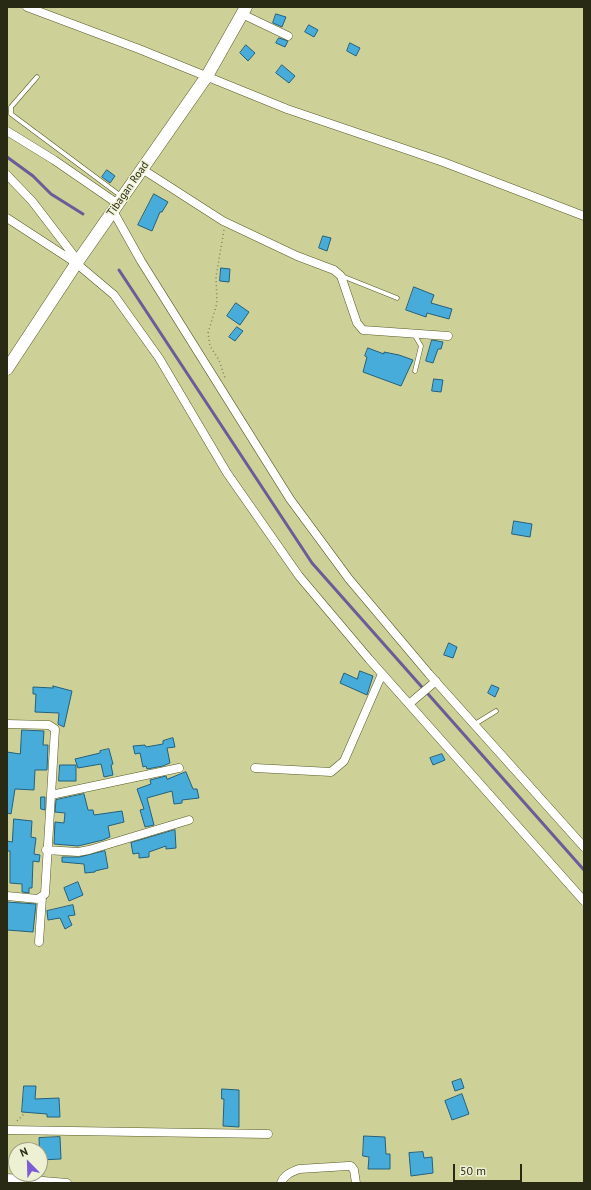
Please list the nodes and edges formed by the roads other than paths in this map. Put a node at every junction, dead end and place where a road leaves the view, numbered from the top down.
1 (28, 7) edge
2 (244, 10) edge
3 (288, 36) dead end
4 (207, 76) junction
5 (37, 77) dead end
6 (7, 131) edge
7 (142, 169) junction
8 (7, 175) edge
9 (118, 204) junction
10 (584, 216) edge
11 (7, 218) edge
12 (77, 262) junction
13 (341, 276) junction
14 (397, 298) dead end
15 (413, 334) junction
16 (448, 336) dead end
17 (7, 369) edge
18 (415, 371) dead end
19 (382, 674) junction
20 (434, 684) junction
21 (412, 702) junction
22 (496, 711) dead end
23 (7, 724) edge
24 (475, 724) junction
25 (179, 768) dead end
26 (255, 768) dead end
27 (51, 795) junction
28 (189, 820) dead end
29 (584, 847) edge
30 (46, 850) junction
31 (7, 896) edge
32 (42, 897) junction
33 (584, 901) edge
34 (39, 942) dead end
35 (7, 1130) edge
36 (268, 1134) dead end
37 (7, 1178) edge
38 (67, 1183) edge
39 (281, 1183) edge
40 (356, 1183) edge

1 - 4 street
2 - 3 street
2 - 4 main road, Tibagan Road
4 - 7 main road, Tibagan Road
4 - 10 street
5 - 9 lane
6 - 9 street
7 - 9 main road, Tibagan Road
7 - 13 street
8 - 12 street
9 - 12 main road, Tibagan Road
9 - 20 street
11 - 12 street
12 - 17 main road, Tibagan Road
12 - 19 street
13 - 14 lane
13 - 15 street
15 - 16 street
15 - 18 lane
19 - 21 street
19 - 26 street
20 - 21 street
20 - 24 street
21 - 33 street
22 - 24 lane
23 - 27 street
24 - 29 street
25 - 27 street
27 - 30 street
28 - 30 street
30 - 32 street
31 - 32 street
32 - 34 street
35 - 36 street
37 - 38 street
39 - 40 street

